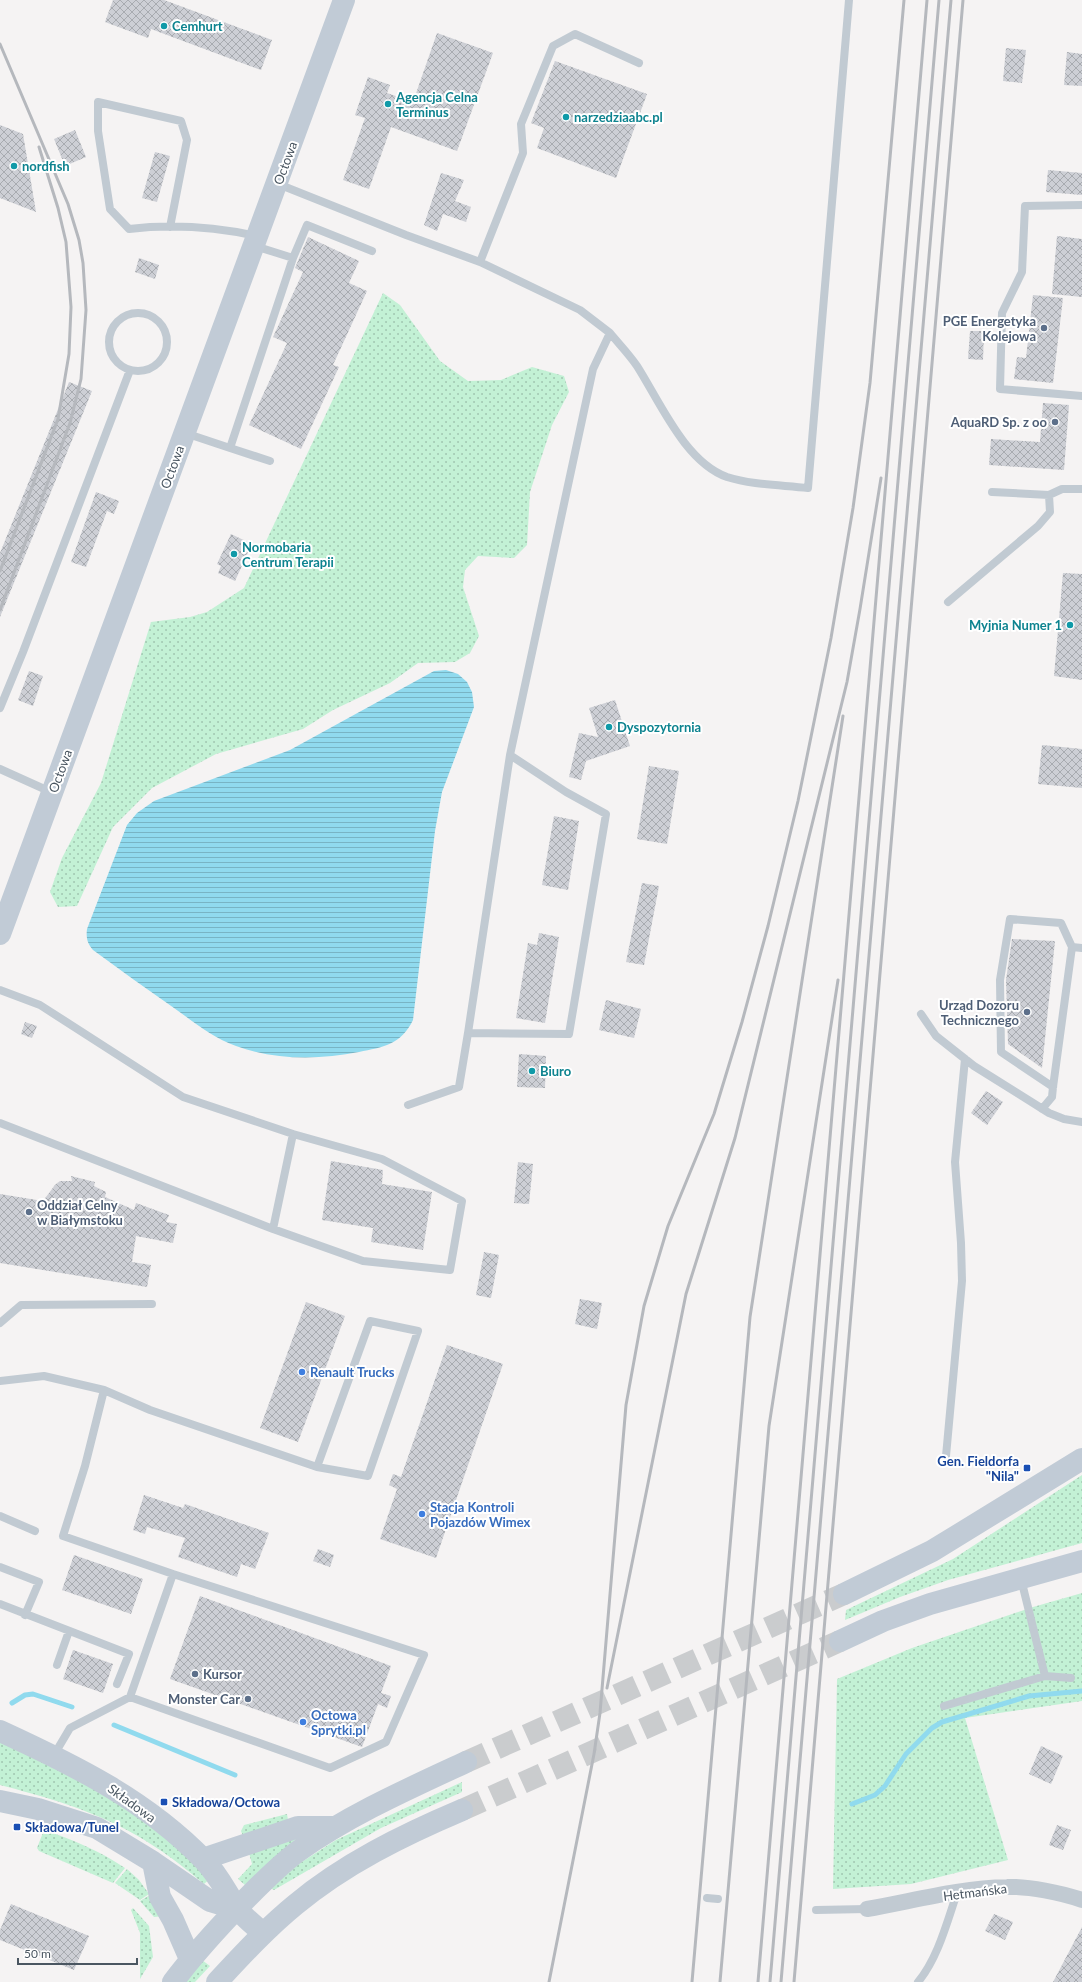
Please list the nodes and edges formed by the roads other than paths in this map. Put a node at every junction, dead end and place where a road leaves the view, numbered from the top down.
1 (344, 0) edge
2 (849, 0) edge
3 (639, 63) dead end
4 (277, 184) junction
5 (1082, 205) edge
6 (170, 227) junction
7 (256, 241) junction
8 (372, 251) dead end
9 (293, 258) junction
10 (480, 262) junction
11 (610, 333) junction
12 (130, 370) junction
13 (1082, 396) edge
14 (185, 433) junction
15 (230, 448) junction
16 (270, 461) dead end
17 (1082, 489) edge
18 (992, 492) dead end
19 (1048, 496) junction
20 (948, 602) dead end
21 (0, 708) edge
22 (510, 755) junction
23 (0, 769) edge
24 (52, 793) junction
25 (0, 934) edge
26 (1072, 947) junction
27 (1082, 948) edge
28 (0, 990) edge
29 (921, 1014) dead end
30 (468, 1033) junction
31 (965, 1060) junction
32 (1053, 1087) junction
33 (408, 1105) dead end
34 (1042, 1109) junction
35 (1082, 1122) edge
36 (0, 1123) edge
37 (293, 1134) junction
38 (273, 1229) junction
39 (152, 1304) dead end
40 (0, 1323) edge
41 (0, 1381) edge
42 (104, 1390) junction
43 (946, 1456) dead end
44 (1082, 1459) edge
45 (317, 1467) junction
46 (0, 1516) edge
47 (35, 1530) dead end
48 (1082, 1561) edge
49 (0, 1567) edge
50 (173, 1574) junction
51 (1021, 1578) junction
52 (844, 1594) tunnel mouth
53 (0, 1604) edge
54 (25, 1615) junction
55 (70, 1631) junction
56 (840, 1640) tunnel mouth
57 (57, 1665) dead end
58 (1045, 1676) junction
59 (1071, 1678) dead end
60 (117, 1684) dead end
61 (130, 1697) junction
62 (944, 1706) dead end
63 (0, 1731) edge
64 (54, 1756) junction
65 (466, 1762) tunnel mouth
66 (0, 1801) edge
67 (462, 1810) tunnel mouth
68 (335, 1827) junction
69 (204, 1860) junction
70 (153, 1862) junction
71 (956, 1893) junction
72 (707, 1898) dead end
73 (718, 1899) dead end
74 (1082, 1900) edge
75 (237, 1909) junction
76 (867, 1909) joint
77 (816, 1910) dead end
78 (263, 1933) junction
79 (190, 1959) junction
80 (173, 1982) edge
81 (217, 1982) edge
82 (918, 1982) edge

1 - 4 main road, Octowa
2 - 11 lane
3 - 10 lane
4 - 7 main road, Octowa
4 - 10 lane
5 - 13 lane
6 - 6 lane
6 - 7 lane
7 - 9 lane
7 - 14 main road, Octowa
8 - 9 lane
9 - 15 lane
10 - 11 lane
11 - 22 lane
12 - 12 lane
12 - 21 lane
14 - 15 lane
14 - 24 main road, Octowa
15 - 16 lane
17 - 19 lane
18 - 19 lane
19 - 20 lane
22 - 30 lane
22 - 30 lane
23 - 24 lane
24 - 25 main road, Octowa
26 - 27 lane
26 - 32 lane
26 - 32 lane
28 - 37 lane
29 - 31 lane
30 - 33 lane
31 - 34 lane
31 - 43 lane
32 - 34 lane
34 - 35 lane
36 - 38 lane
37 - 38 lane
37 - 38 lane
39 - 40 lane
41 - 42 lane
42 - 45 lane
42 - 50 lane
44 - 52 main road
45 - 45 lane
46 - 47 lane
48 - 51 main road
49 - 54 lane
50 - 61 lane
50 - 61 lane
51 - 56 main road
51 - 58 lane
53 - 54 lane
54 - 55 lane
55 - 57 lane
55 - 60 lane
58 - 59 lane
58 - 62 lane
61 - 64 lane
63 - 64 main road, Składowa
64 - 69 main road, Składowa
65 - 68 main road
66 - 70 main road, Składowa
67 - 78 main road
68 - 69 main road
68 - 75 main road
69 - 75 main road, Składowa
70 - 75 main road, Składowa
70 - 79 main road
71 - 74 street, Hetmańska
71 - 76 street, Hetmańska
71 - 82 lane
72 - 73 lane
75 - 78 main road, Składowa
75 - 79 main road
76 - 77 lane
78 - 81 main road
79 - 80 main road

